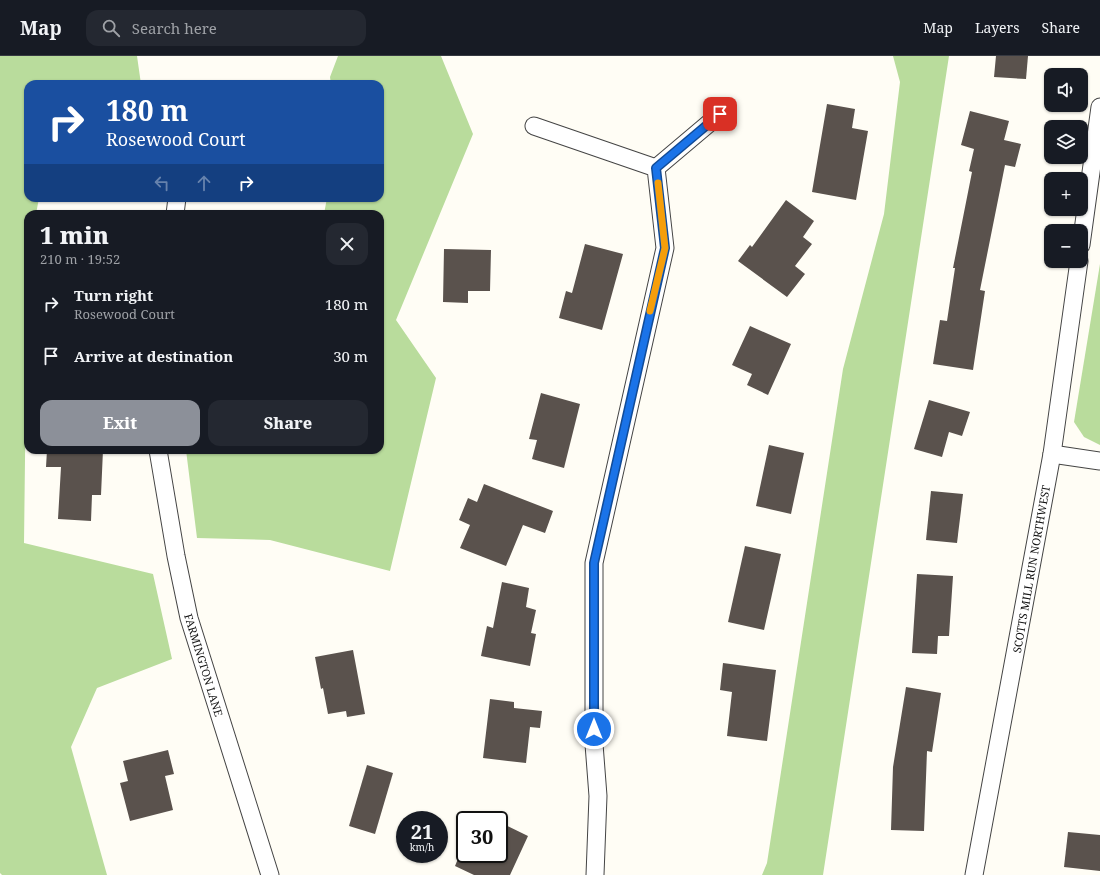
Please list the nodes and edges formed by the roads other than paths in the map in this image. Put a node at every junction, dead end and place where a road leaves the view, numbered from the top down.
1 (1100, 107) edge
2 (720, 114) dead end
3 (534, 126) dead end
4 (656, 168) junction
5 (1084, 224) edge
6 (1078, 268) edge
7 (159, 454) edge
8 (1052, 454) junction
9 (1100, 461) edge
10 (270, 875) edge
11 (595, 875) edge
12 (974, 875) edge

1 - 5 street
2 - 4 street
3 - 4 street
4 - 11 street
6 - 8 street, SCOTTS MILL RUN NORTHWEST
7 - 10 street, FARMINGTON LANE
8 - 9 street
8 - 12 street, SCOTTS MILL RUN NORTHWEST

